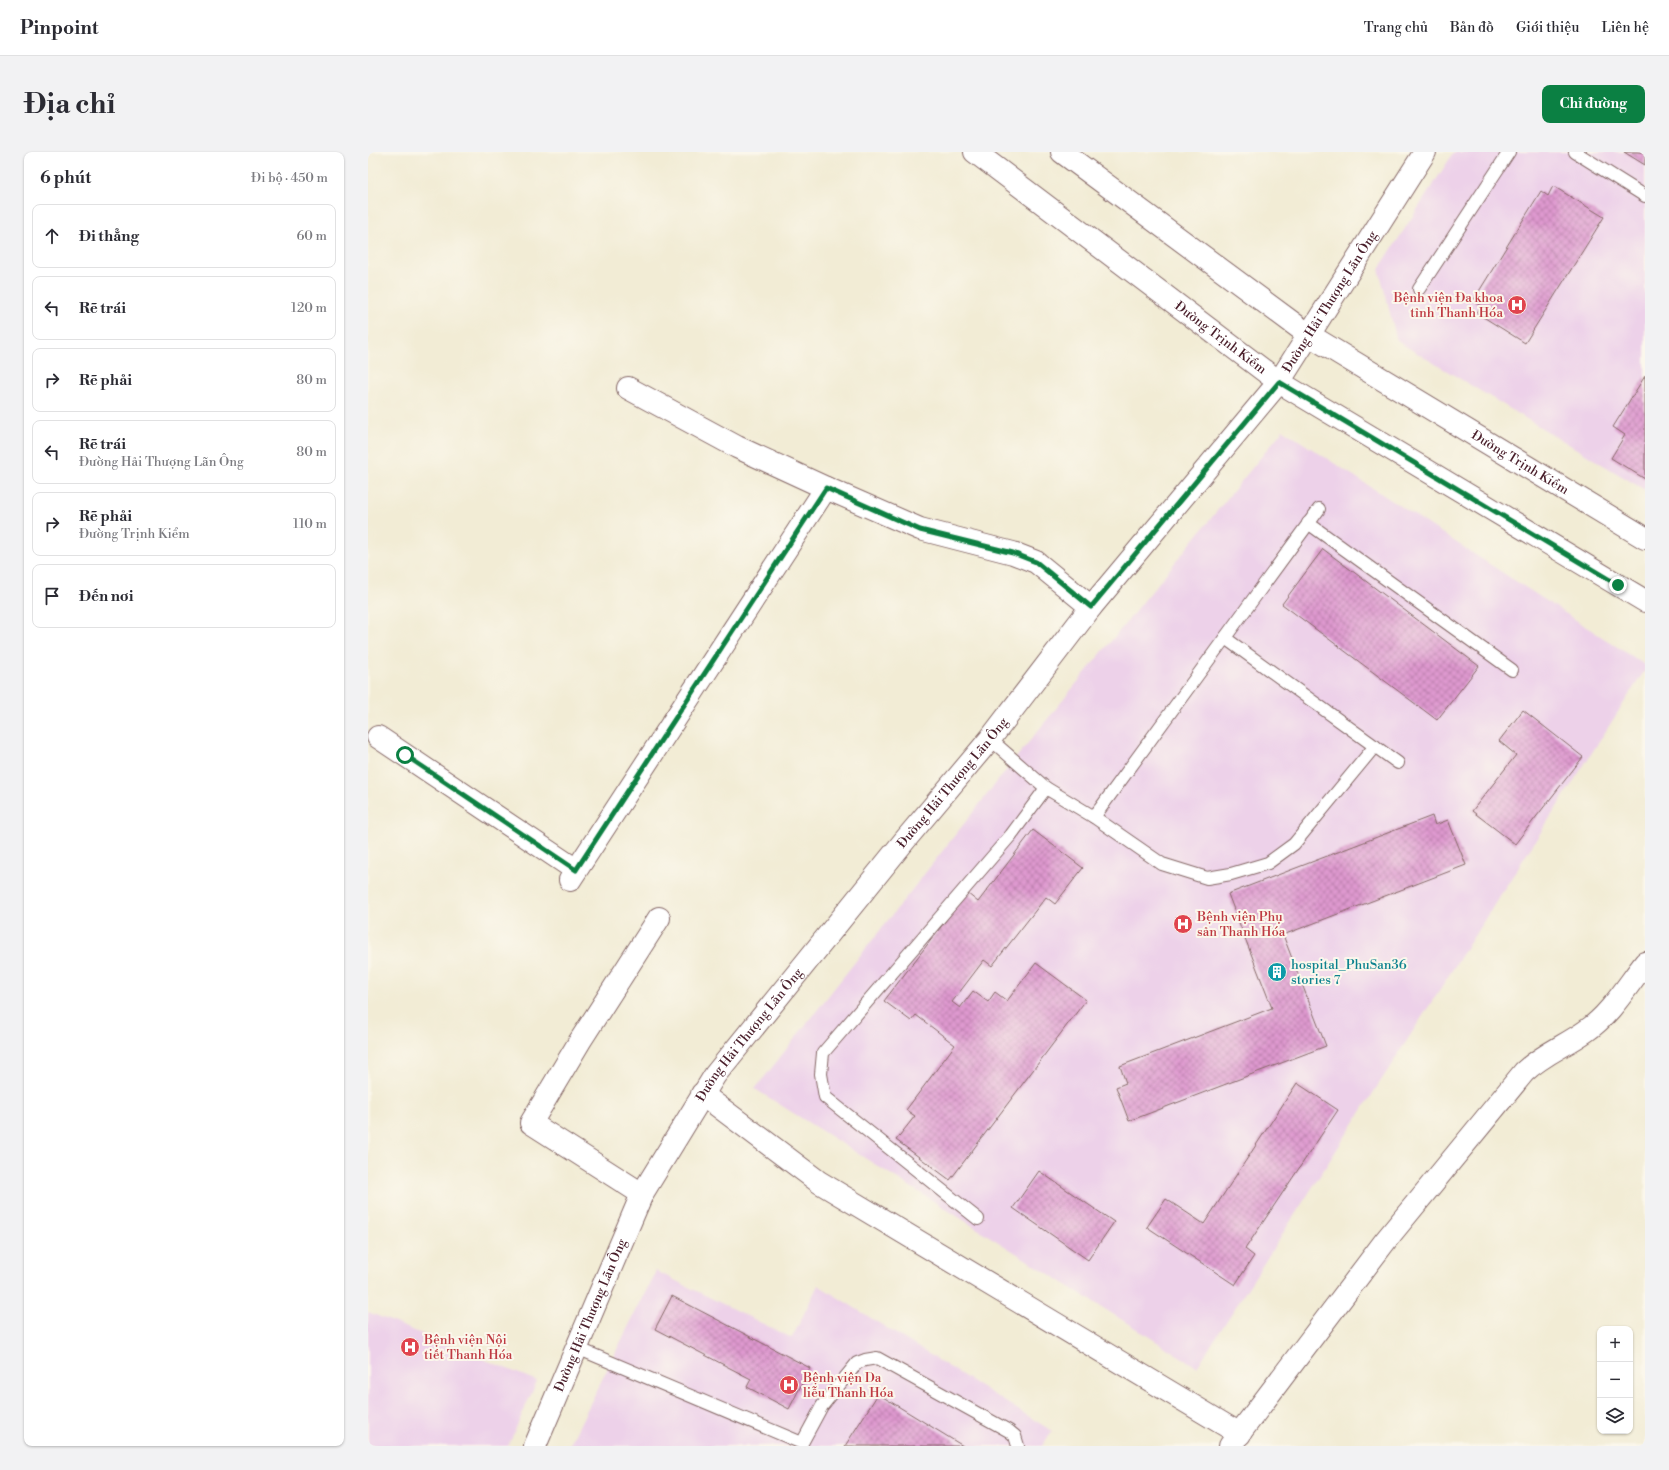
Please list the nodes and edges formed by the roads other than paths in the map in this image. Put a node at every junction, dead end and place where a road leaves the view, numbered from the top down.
1 (975, 152) edge
2 (1062, 152) edge
3 (1425, 152) edge
4 (1508, 152) edge
5 (1575, 152) edge
6 (1645, 196) edge
7 (1419, 289) dead end
8 (1309, 335) junction
9 (1279, 382) junction
10 (628, 388) dead end
11 (826, 488) junction
12 (1319, 508) dead end
13 (1308, 523) junction
14 (1645, 538) edge
15 (1645, 601) edge
16 (1091, 607) junction
17 (1225, 638) junction
18 (1512, 670) dead end
19 (378, 737) dead end
20 (990, 738) junction
21 (1375, 746) junction
22 (1398, 763) dead end
23 (1046, 788) junction
24 (1094, 817) junction
25 (659, 918) dead end
26 (1645, 963) edge
27 (702, 1094) junction
28 (642, 1194) junction
29 (978, 1219) dead end
30 (577, 1348) junction
31 (1235, 1440) edge
32 (801, 1444) edge
33 (535, 1446) edge
34 (1018, 1446) edge

1 - 9 main road, Đường Trịnh Kiểm
2 - 8 main road, Đường Trịnh Kiểm
3 - 8 main road, Đường Hải Thượng Lãn Ông
4 - 7 lane
5 - 6 lane
8 - 9 main road, Đường Hải Thượng Lãn Ông
8 - 14 main road, Đường Trịnh Kiểm
9 - 15 main road, Đường Trịnh Kiểm
9 - 16 main road, Đường Hải Thượng Lãn Ông
10 - 11 main road
11 - 16 main road
11 - 19 main road
12 - 13 lane
13 - 17 lane
13 - 18 lane
16 - 20 main road, Đường Hải Thượng Lãn Ông
17 - 21 lane
17 - 24 lane
20 - 23 lane
20 - 27 main road, Đường Hải Thượng Lãn Ông
21 - 22 lane
21 - 24 lane
23 - 24 lane
23 - 29 lane
25 - 28 main road
26 - 31 main road
27 - 28 main road, Đường Hải Thượng Lãn Ông
27 - 31 main road
28 - 30 main road, Đường Hải Thượng Lãn Ông
30 - 32 lane
30 - 33 main road, Đường Hải Thượng Lãn Ông
32 - 34 lane

